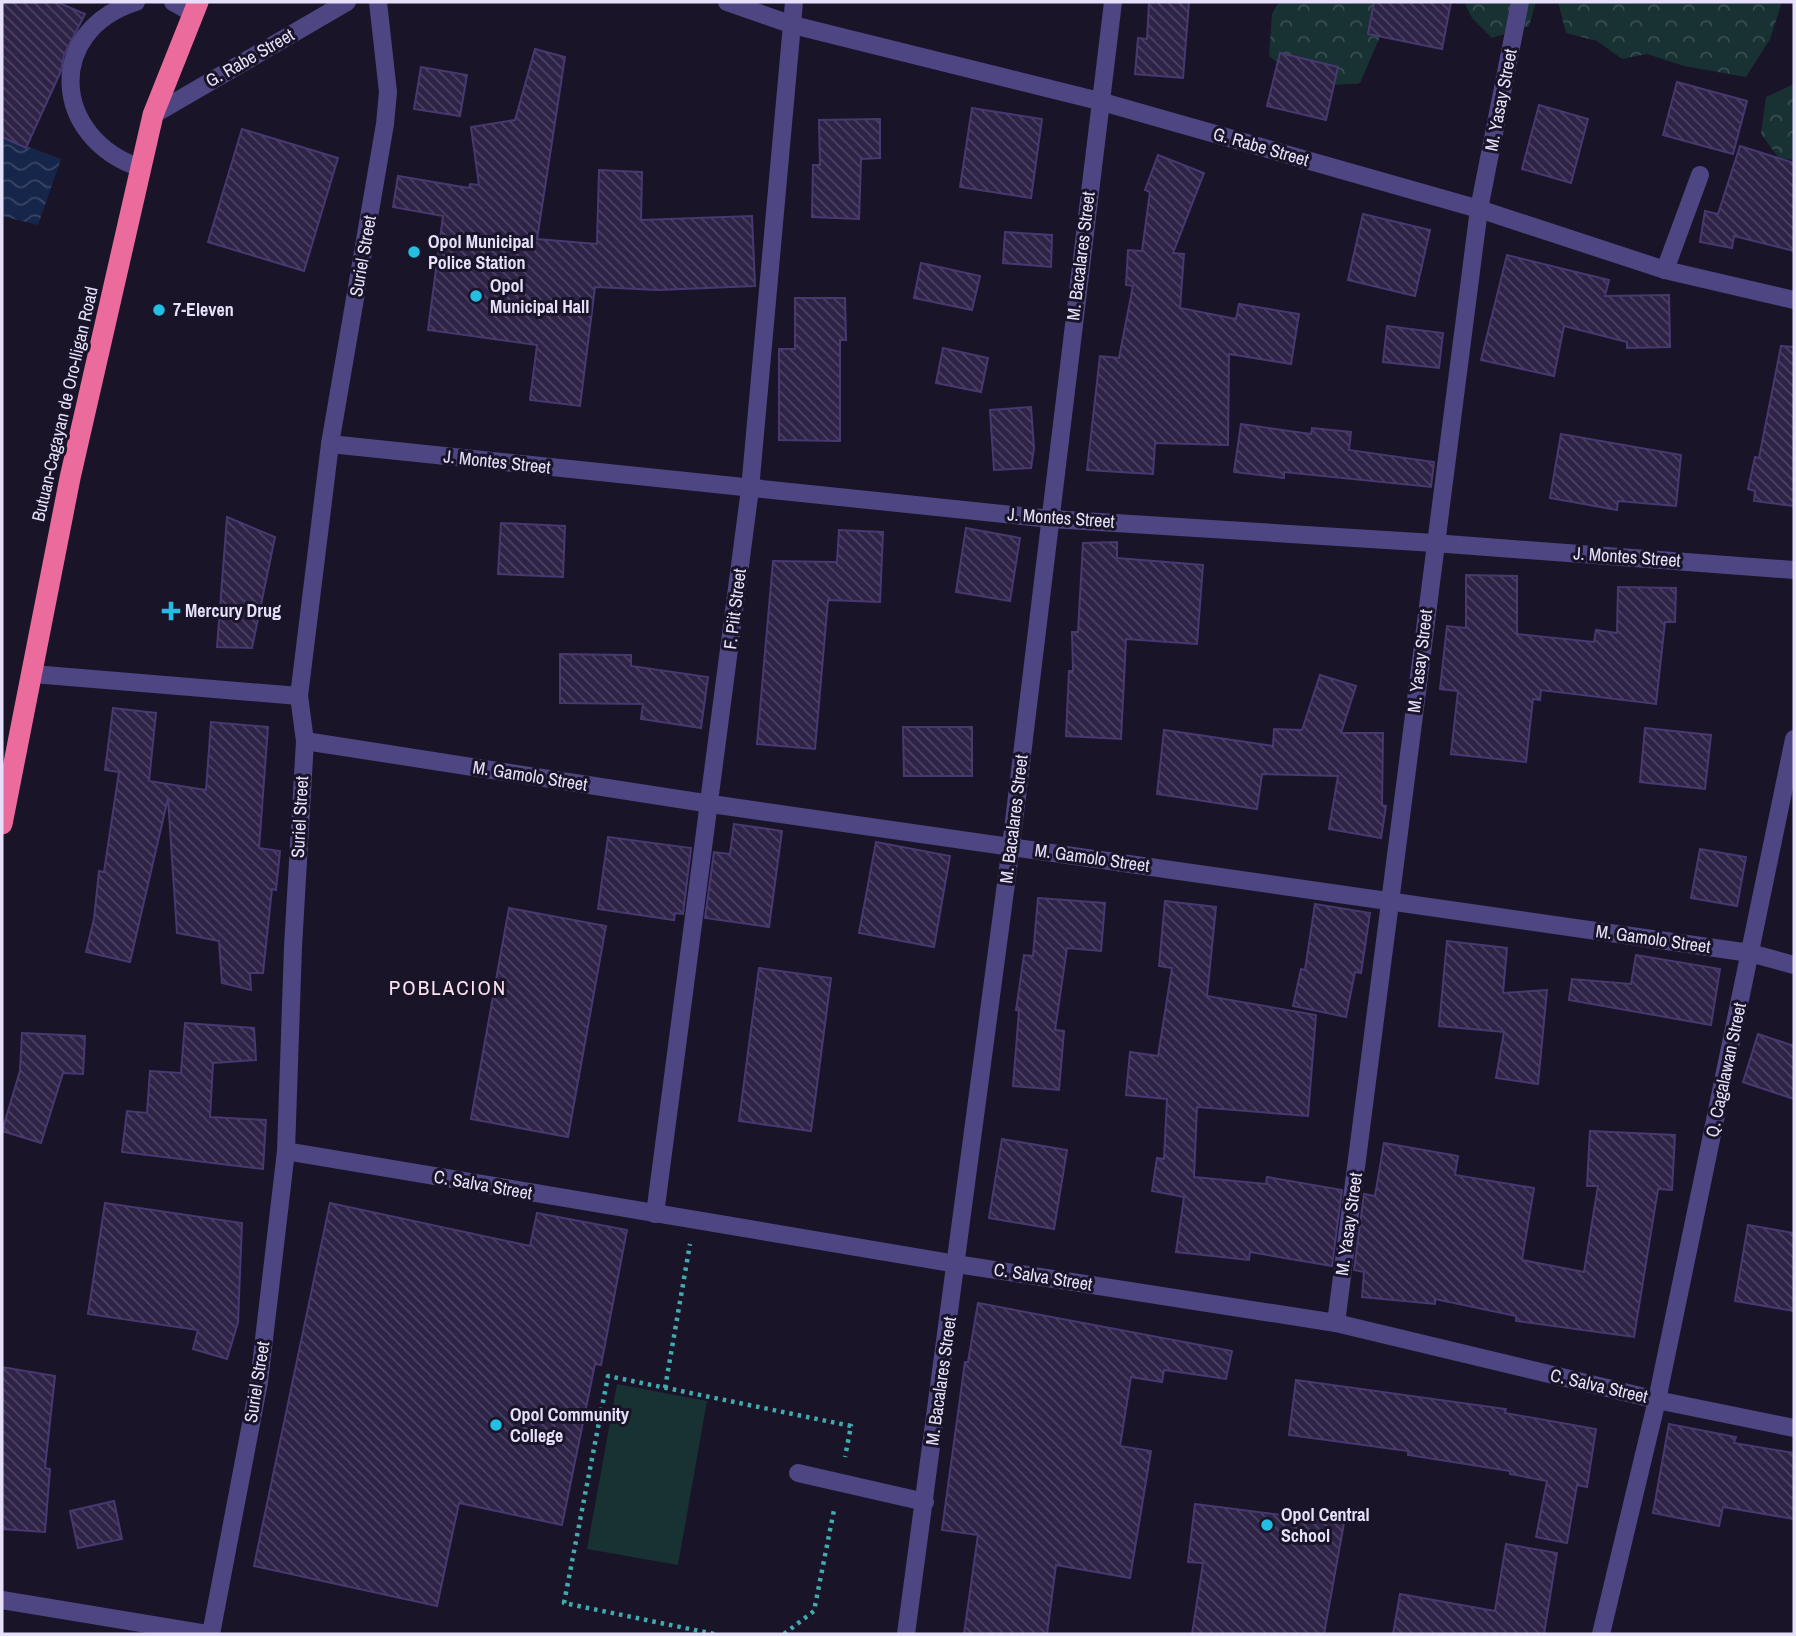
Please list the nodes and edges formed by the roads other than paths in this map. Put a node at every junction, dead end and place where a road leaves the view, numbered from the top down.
1 (136, 2) edge
2 (172, 2) edge
3 (347, 2) edge
4 (378, 2) edge
5 (726, 2) edge
6 (794, 2) edge
7 (1113, 2) edge
8 (1520, 2) edge
9 (195, 7) edge
10 (793, 25) junction
11 (1099, 101) junction
12 (153, 115) junction
13 (141, 167) junction
14 (1700, 175) dead end
15 (1479, 209) junction
16 (1665, 270) junction
17 (1794, 300) edge
18 (330, 444) junction
19 (750, 489) junction
20 (1051, 519) junction
21 (1434, 542) junction
22 (1794, 570) edge
23 (33, 674) junction
24 (299, 696) junction
25 (1794, 739) edge
26 (305, 741) junction
27 (711, 804) junction
28 (2, 824) edge
29 (1012, 846) junction
30 (1392, 902) junction
31 (1750, 953) junction
32 (1794, 965) edge
33 (286, 1152) junction
34 (655, 1214) junction
35 (957, 1264) junction
36 (1336, 1323) junction
37 (1657, 1400) junction
38 (1794, 1427) edge
39 (798, 1473) dead end
40 (925, 1502) junction
41 (2, 1600) edge
42 (209, 1634) edge
43 (906, 1634) edge
44 (1601, 1634) edge

1 - 13 street
2 - 9 street
3 - 12 street, G. Rabe Street
4 - 18 street, Suriel Street
5 - 10 street, G. Rabe Street
6 - 10 street, F. Piit Street
7 - 11 street, M. Bacalares Street
8 - 15 street, M. Yasay Street
9 - 12 highway, Butuan-Cagayan de Oro-Iligan Road
10 - 11 street, G. Rabe Street
10 - 19 street, F. Piit Street
11 - 15 street, G. Rabe Street
11 - 20 street, M. Bacalares Street
12 - 13 highway, Butuan-Cagayan de Oro-Iligan Road
13 - 23 highway, Butuan-Cagayan de Oro-Iligan Road
14 - 16 street
15 - 16 street, G. Rabe Street
15 - 21 street, M. Yasay Street
16 - 17 street, G. Rabe Street
18 - 19 street, J. Montes Street
18 - 24 street, Suriel Street
19 - 20 street, J. Montes Street
19 - 27 street, F. Piit Street
20 - 21 street, J. Montes Street
20 - 29 street, M. Bacalares Street
21 - 22 street, J. Montes Street
21 - 30 street, M. Yasay Street
23 - 24 street
23 - 28 highway, Butuan-Cagayan de Oro-Iligan Road
24 - 26 street, Suriel Street
25 - 31 street, Q. Cagalawan Street
26 - 27 street, M. Gamolo Street
26 - 33 street, Suriel Street
27 - 29 street, M. Gamolo Street
27 - 34 street, F. Piit Street
29 - 30 street, M. Gamolo Street
29 - 35 street, M. Bacalares Street
30 - 31 street, M. Gamolo Street
30 - 36 street, M. Yasay Street
31 - 32 street, M. Gamolo Street
31 - 37 street, Q. Cagalawan Street
33 - 34 street, C. Salva Street
33 - 42 street, Suriel Street
34 - 35 street, C. Salva Street
35 - 36 street, C. Salva Street
35 - 40 street, M. Bacalares Street
36 - 37 street, C. Salva Street
37 - 38 street, C. Salva Street
37 - 44 street, Q. Cagalawan Street
39 - 40 street
40 - 43 street, M. Bacalares Street
41 - 42 street

